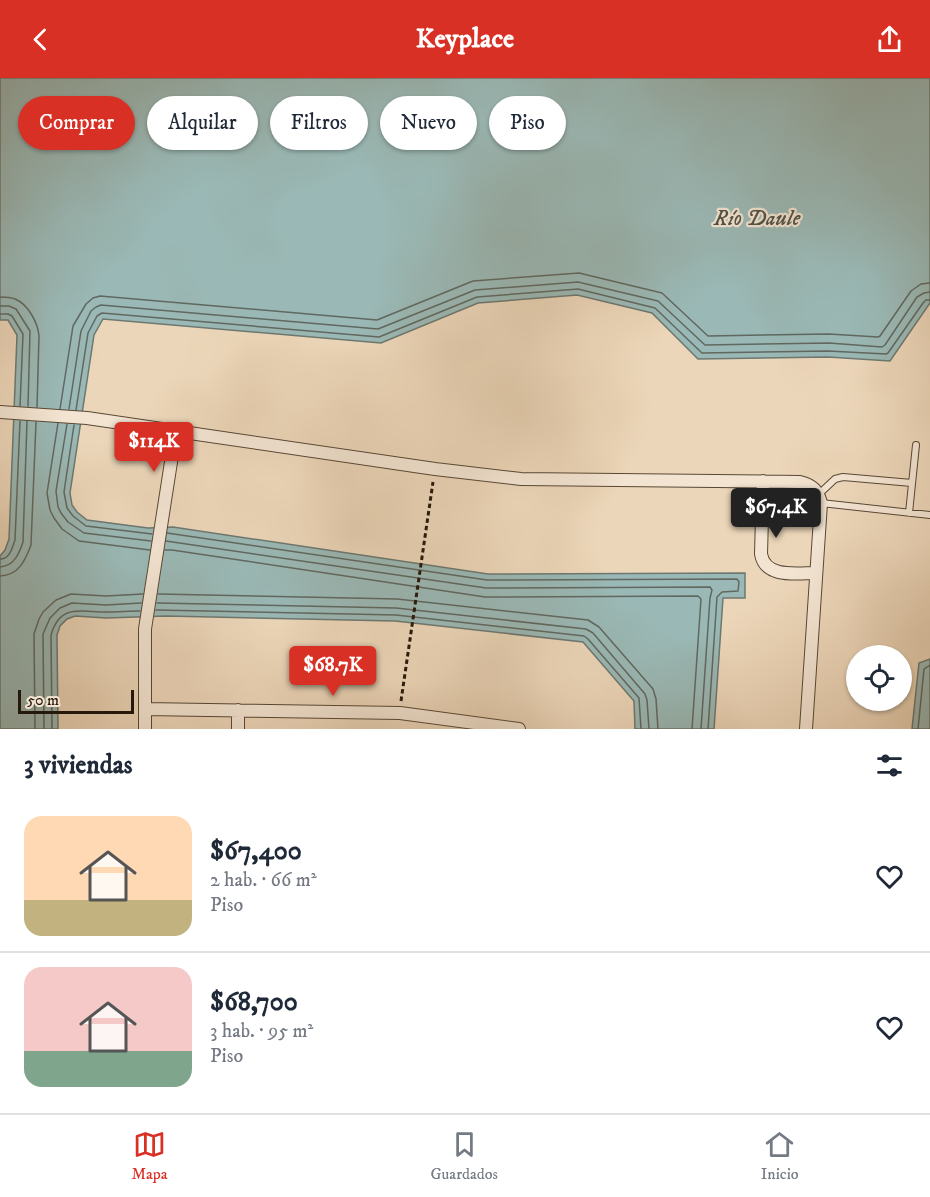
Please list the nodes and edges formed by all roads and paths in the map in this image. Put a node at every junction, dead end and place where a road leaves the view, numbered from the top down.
1 (4, 412) edge
2 (176, 430) junction
3 (916, 445) dead end
4 (435, 469) junction
5 (763, 481) junction
6 (912, 483) junction
7 (820, 499) junction
8 (909, 513) junction
9 (930, 515) edge
10 (816, 573) junction
11 (145, 709) junction
12 (238, 710) junction
13 (400, 713) junction
14 (145, 729) edge
15 (238, 729) edge
16 (519, 729) edge
17 (806, 729) edge

1 - 2 street
2 - 4 street
2 - 11 street
3 - 6 lane
4 - 5 street
4 - 13 path
5 - 7 street
5 - 10 street
6 - 7 lane
6 - 8 lane
7 - 8 lane
7 - 10 street
8 - 9 lane
10 - 17 street
11 - 12 street
11 - 14 street
12 - 13 street
12 - 15 street
13 - 16 street

